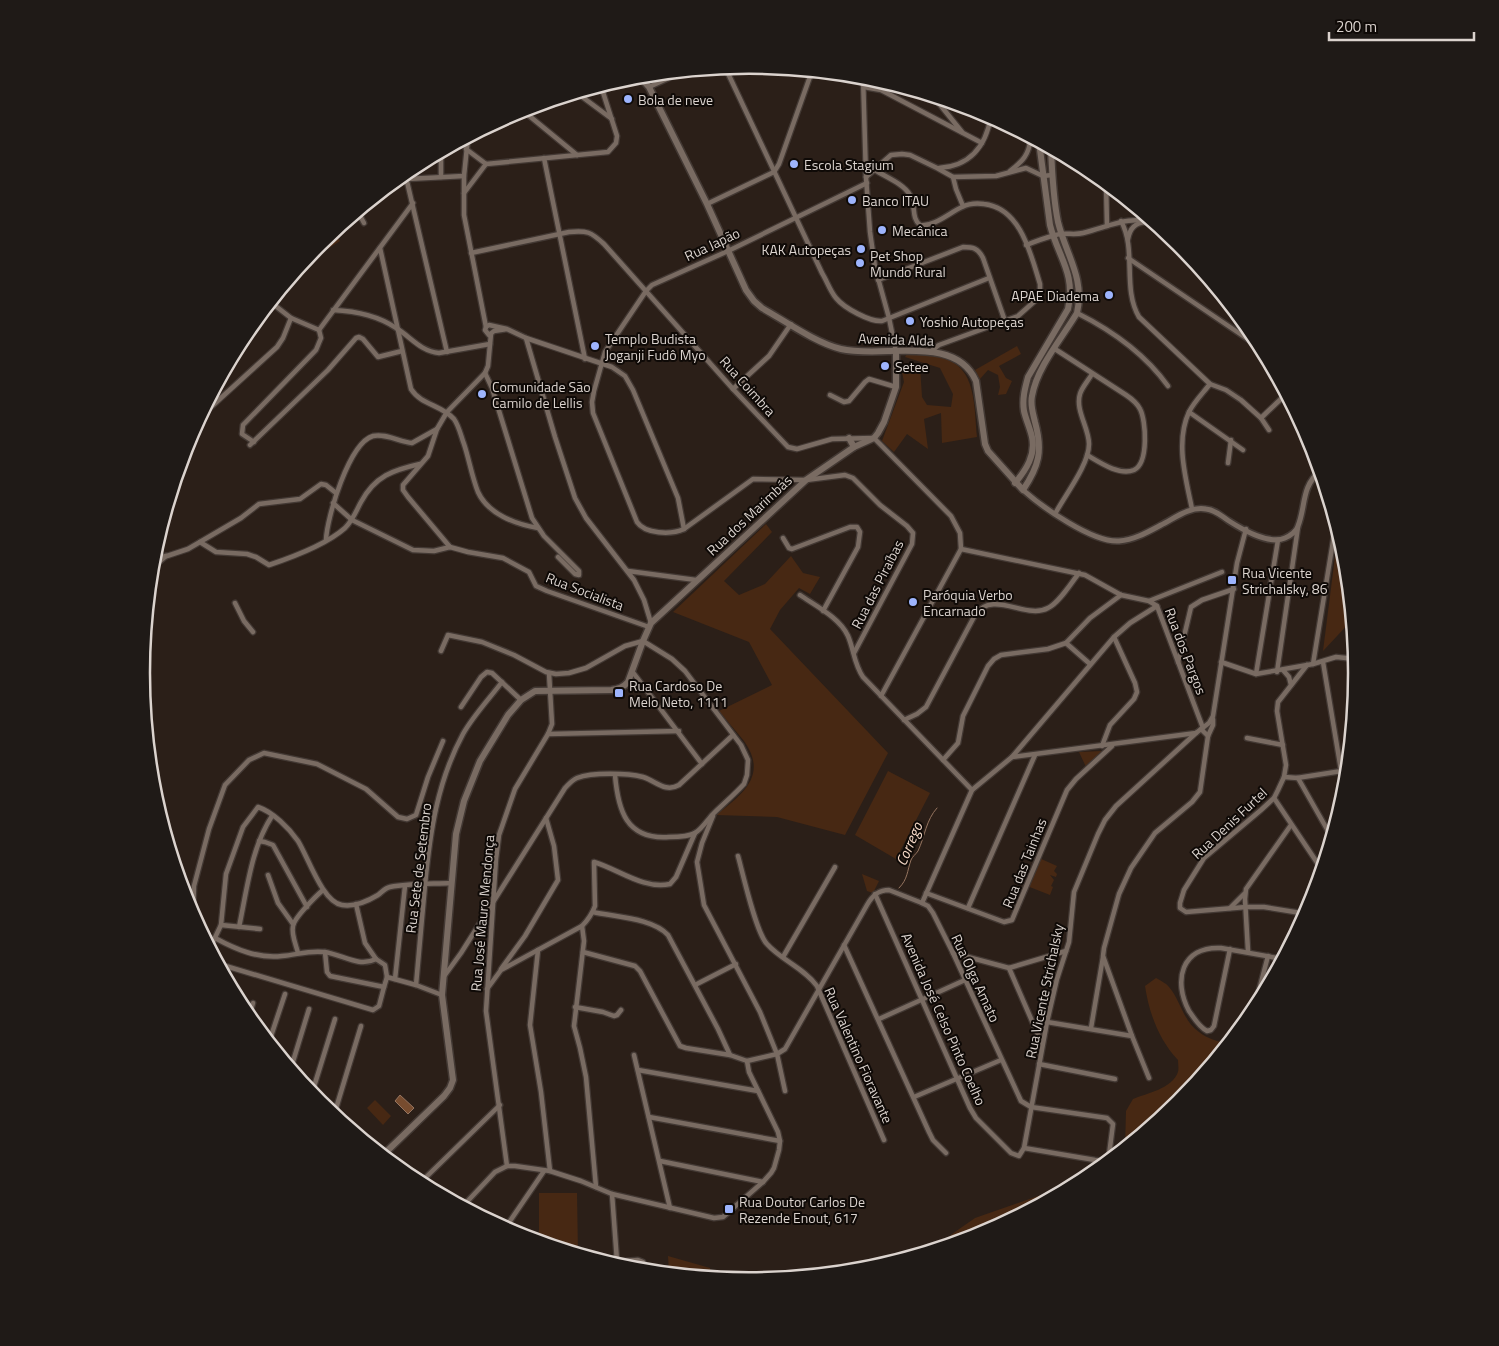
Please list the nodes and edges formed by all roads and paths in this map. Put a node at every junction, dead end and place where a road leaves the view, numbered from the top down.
1 (728, 75) edge
2 (810, 77) edge
3 (662, 80) edge
4 (646, 83) edge
5 (649, 86) junction
6 (864, 87) joint
7 (881, 90) joint
8 (603, 92) edge
9 (583, 98) edge
10 (942, 106) edge
11 (529, 116) edge
12 (613, 120) junction
13 (989, 124) edge
14 (964, 134) junction
15 (982, 143) junction
16 (1029, 143) edge
17 (467, 145) edge
18 (465, 146) edge
19 (466, 149) junction
20 (1040, 149) edge
21 (577, 155) junction
22 (1052, 156) edge
23 (544, 158) junction
24 (441, 160) edge
25 (1024, 160) junction
26 (486, 164) junction
27 (937, 168) junction
28 (1030, 169) junction
29 (875, 170) junction
30 (774, 172) junction
31 (1009, 172) junction
32 (1052, 175) junction
33 (464, 176) junction
34 (1043, 176) junction
35 (441, 177) junction
36 (866, 177) junction
37 (953, 177) junction
38 (412, 179) edge
39 (408, 182) edge
40 (867, 183) junction
41 (1106, 192) edge
42 (463, 194) junction
43 (413, 203) junction
44 (707, 204) junction
45 (963, 206) junction
46 (361, 217) edge
47 (796, 217) junction
48 (1143, 220) edge
49 (1120, 221) junction
50 (364, 222) dead end
51 (1145, 222) edge
52 (1107, 226) junction
53 (560, 234) junction
54 (1062, 234) junction
55 (1053, 236) junction
56 (1128, 240) junction
57 (1026, 245) junction
58 (380, 248) junction
59 (728, 251) junction
60 (471, 253) junction
61 (1128, 258) junction
62 (990, 278) junction
63 (878, 280) junction
64 (646, 291) junction
65 (275, 306) edge
66 (333, 310) junction
67 (1078, 313) junction
68 (291, 318) junction
69 (889, 318) junction
70 (1005, 320) junction
71 (792, 324) junction
72 (489, 326) junction
73 (397, 328) junction
74 (507, 329) junction
75 (319, 330) junction
76 (491, 333) junction
77 (1246, 337) edge
78 (526, 338) junction
79 (490, 344) junction
80 (1055, 349) junction
81 (402, 351) junction
82 (447, 352) junction
83 (896, 352) junction
84 (930, 352) junction
85 (585, 359) junction
86 (602, 363) junction
87 (485, 373) junction
88 (1092, 374) junction
89 (1210, 384) junction
90 (1168, 386) dead end
91 (896, 387) junction
92 (733, 389) junction
93 (830, 395) dead end
94 (1282, 399) edge
95 (213, 406) edge
96 (447, 412) junction
97 (1189, 412) junction
98 (1261, 418) junction
99 (437, 429) junction
100 (1269, 430) dead end
101 (849, 438) junction
102 (874, 438) junction
103 (1231, 440) junction
104 (854, 447) junction
105 (1243, 450) dead end
106 (1087, 455) junction
107 (1228, 463) dead end
108 (420, 464) junction
109 (1315, 476) edge
110 (806, 480) junction
111 (1015, 483) junction
112 (1023, 490) junction
113 (336, 492) junction
114 (333, 503) junction
115 (1192, 509) junction
116 (1055, 514) junction
117 (352, 520) junction
118 (1298, 527) junction
119 (538, 528) junction
120 (1246, 529) junction
121 (681, 530) junction
122 (783, 538) dead end
123 (1333, 539) edge
124 (326, 540) junction
125 (1278, 540) junction
126 (200, 542) junction
127 (450, 547) junction
128 (961, 549) junction
129 (167, 556) junction
130 (162, 557) edge
131 (558, 557) dead end
132 (161, 561) edge
133 (628, 571) junction
134 (1222, 572) dead end
135 (1079, 573) junction
136 (696, 580) junction
137 (1234, 590) junction
138 (800, 595) dead end
139 (1121, 595) junction
140 (1149, 601) junction
141 (235, 603) dead end
142 (1157, 606) junction
143 (823, 611) junction
144 (650, 625) junction
145 (253, 632) dead end
146 (1114, 637) junction
147 (643, 641) junction
148 (1066, 643) junction
149 (441, 651) dead end
150 (854, 653) junction
151 (1348, 658) edge
152 (1221, 662) junction
153 (1323, 662) junction
154 (1178, 663) junction
155 (1090, 664) junction
156 (1310, 664) junction
157 (1283, 670) junction
158 (632, 671) junction
159 (1277, 672) junction
160 (550, 673) junction
161 (1256, 674) junction
162 (502, 682) junction
163 (1291, 685) junction
164 (551, 690) junction
165 (881, 696) junction
166 (520, 700) junction
167 (461, 707) dead end
168 (1213, 716) junction
169 (904, 720) junction
170 (1202, 729) junction
171 (678, 732) junction
172 (1196, 733) junction
173 (548, 734) junction
174 (733, 736) junction
175 (1208, 736) junction
176 (1247, 738) dead end
177 (443, 741) dead end
178 (1283, 744) junction
179 (1112, 745) junction
180 (1102, 746) junction
181 (1035, 755) junction
182 (1012, 758) junction
183 (943, 760) junction
184 (702, 764) junction
185 (1341, 769) edge
186 (1341, 770) edge
187 (614, 775) junction
188 (1284, 777) junction
189 (1297, 778) junction
190 (972, 790) junction
191 (1274, 798) junction
192 (715, 812) junction
193 (272, 816) junction
194 (546, 818) junction
195 (1291, 825) junction
196 (1327, 830) edge
197 (695, 833) junction
198 (259, 842) junction
199 (738, 856) dead end
200 (1318, 864) edge
201 (835, 867) dead end
202 (268, 875) dead end
203 (451, 883) junction
204 (425, 884) junction
205 (405, 886) junction
206 (323, 890) junction
207 (926, 893) junction
208 (1245, 893) junction
209 (876, 894) junction
210 (194, 896) edge
211 (494, 901) junction
212 (922, 903) junction
213 (356, 904) junction
214 (307, 907) junction
215 (1246, 907) junction
216 (968, 908) junction
217 (1229, 908) junction
218 (593, 912) junction
219 (1298, 913) edge
220 (293, 924) junction
221 (220, 925) junction
222 (582, 926) junction
223 (239, 927) junction
224 (260, 929) dead end
225 (215, 938) junction
226 (214, 941) edge
227 (844, 945) junction
228 (1230, 949) junction
229 (538, 950) junction
230 (1066, 951) junction
231 (1248, 951) junction
232 (325, 952) junction
233 (583, 952) junction
234 (298, 953) junction
235 (953, 953) junction
236 (1103, 956) junction
237 (1268, 956) junction
238 (783, 957) junction
239 (1276, 958) edge
240 (376, 959) junction
241 (736, 964) junction
242 (227, 967) edge
243 (1009, 968) junction
244 (501, 970) junction
245 (387, 977) junction
246 (442, 978) junction
247 (395, 979) junction
248 (965, 980) junction
249 (416, 985) junction
250 (695, 985) junction
251 (1260, 986) edge
252 (384, 987) junction
253 (486, 990) junction
254 (819, 990) junction
255 (285, 994) dead end
256 (442, 995) junction
257 (923, 999) junction
258 (253, 1003) dead end
259 (252, 1007) edge
260 (575, 1007) junction
261 (308, 1009) dead end
262 (620, 1010) dead end
263 (334, 1019) dead end
264 (879, 1019) junction
265 (1047, 1022) junction
266 (361, 1026) dead end
267 (1090, 1028) junction
268 (271, 1035) edge
269 (1132, 1036) junction
270 (1042, 1046) junction
271 (777, 1054) junction
272 (634, 1055) dead end
273 (730, 1055) junction
274 (1001, 1060) junction
275 (293, 1061) edge
276 (747, 1061) junction
277 (1039, 1064) junction
278 (638, 1070) junction
279 (1115, 1078) dead end
280 (1149, 1078) dead end
281 (957, 1079) junction
282 (314, 1085) edge
283 (786, 1090) dead end
284 (758, 1091) junction
285 (914, 1097) junction
286 (500, 1105) junction
287 (336, 1107) edge
288 (1030, 1107) junction
289 (649, 1117) junction
290 (780, 1140) junction
291 (884, 1140) dead end
292 (1024, 1148) junction
293 (388, 1150) edge
294 (1109, 1151) edge
295 (946, 1153) dead end
296 (1097, 1160) edge
297 (660, 1161) junction
298 (507, 1166) junction
299 (544, 1170) junction
300 (550, 1172) junction
301 (426, 1177) edge
302 (763, 1182) junction
303 (596, 1187) junction
304 (612, 1194) junction
305 (468, 1201) edge
306 (670, 1208) junction
307 (509, 1222) edge
308 (617, 1257) edge

1 - 30 street
2 - 30 street
3 - 5 street
4 - 5 main road, Avenida Alda
5 - 44 main road, Avenida Alda
6 - 7 street
6 - 36 street
7 - 14 street
8 - 12 street
9 - 12 street
10 - 14 street
11 - 21 street
12 - 21 street
13 - 15 street
14 - 15 street
15 - 27 street
16 - 25 street
17 - 19 street
18 - 19 street
19 - 26 street
19 - 33 street
20 - 34 main road
21 - 23 street
22 - 32 main road
23 - 26 street
23 - 53 street
24 - 35 street
25 - 28 street
25 - 31 street
26 - 42 street
27 - 29 street
27 - 37 street
28 - 31 street
28 - 34 street
29 - 36 street
29 - 45 street
30 - 44 street
30 - 47 street
31 - 37 street
32 - 34 street
32 - 54 main road
33 - 35 street
33 - 42 street
34 - 55 main road
35 - 38 street
36 - 40 street
37 - 45 street
39 - 43 street
40 - 47 street, Rua Japão
40 - 63 street
41 - 52 street
42 - 60 street
43 - 58 street
43 - 82 street
44 - 59 main road, Avenida Alda
45 - 57 street
46 - 50 street
47 - 59 street, Rua Japão
47 - 69 street
48 - 49 street
49 - 52 street
49 - 56 street
51 - 56 street
52 - 54 street
53 - 60 street, Rua Coimbra
53 - 64 street, Rua Coimbra
53 - 85 street
54 - 55 street
54 - 67 main road
55 - 57 street
55 - 111 main road
56 - 61 street
57 - 70 street
58 - 66 street
58 - 73 street
59 - 64 street, Rua Japão
59 - 71 main road, Avenida Alda
60 - 72 street
61 - 77 street
61 - 89 street
62 - 63 street
62 - 69 street
62 - 70 street
63 - 69 street
64 - 86 street, Rua Japão
64 - 92 street, Rua Coimbra
65 - 68 street
66 - 73 street
66 - 75 street
67 - 80 main road
67 - 90 street
68 - 75 street
68 - 95 street
69 - 83 street
70 - 84 street
71 - 83 main road, Avenida Alda
71 - 92 street
72 - 74 street
72 - 76 street
72 - 76 street
73 - 81 street
73 - 82 street
74 - 76 street
74 - 78 street
75 - 81 street
76 - 79 street
78 - 85 street
78 - 133 street
79 - 82 street
79 - 87 street
80 - 88 street
80 - 112 main road
81 - 96 street
83 - 84 main road, Avenida Alda
83 - 91 main road
84 - 111 main road, Avenida Alda
85 - 86 street
86 - 121 street
86 - 121 street, Rua Japão
87 - 96 street
87 - 119 street
88 - 106 street
88 - 106 street
89 - 97 street
89 - 98 street
91 - 93 street
91 - 102 main road
92 - 101 street, Rua Coimbra
94 - 98 street
96 - 99 street
96 - 119 street
97 - 103 street
97 - 115 street
98 - 100 street
99 - 108 street
99 - 113 street
101 - 102 street, Rua Coimbra
101 - 104 main road
102 - 104 main road, Rua dos Marimbás
102 - 128 street
103 - 105 street
103 - 107 street
104 - 110 main road, Rua dos Marimbás
106 - 116 street
108 - 117 street
108 - 127 street
109 - 118 street
110 - 121 street
110 - 136 main road, Rua dos Marimbás
110 - 150 street, Rua das Piraíbas
111 - 112 main road, Avenida Alda
112 - 116 street, Avenida Alda
113 - 114 street
113 - 126 street
114 - 117 street, Rua Socialista
114 - 124 street
115 - 116 street, Avenida Alda
115 - 120 street
117 - 124 street
117 - 127 street, Rua Socialista
118 - 125 street
118 - 159 street
119 - 131 street
120 - 125 street
120 - 137 street
122 - 143 street
123 - 156 street
124 - 126 street
125 - 161 street
126 - 129 street
127 - 144 street, Rua Socialista
128 - 135 street, Rua dos Pargos
128 - 165 street
129 - 130 street
129 - 132 street
133 - 136 street
133 - 144 street
134 - 140 street
135 - 139 street, Rua dos Pargos
135 - 169 street
136 - 144 main road, Rua dos Marimbás
137 - 152 street
137 - 154 street
138 - 143 street
139 - 140 street, Rua dos Pargos
139 - 148 street
140 - 142 street, Rua dos Pargos
141 - 145 street
142 - 146 street
142 - 154 street, Rua dos Pargos
143 - 150 street
144 - 147 main road
146 - 155 street
146 - 180 street
147 - 158 main road
147 - 160 street
147 - 174 street
148 - 155 street
148 - 183 street
149 - 160 street
150 - 165 street
151 - 153 street
152 - 161 street
152 - 168 street
153 - 156 street
153 - 185 street
154 - 170 street, Rua dos Pargos
155 - 182 street
156 - 157 street
156 - 163 street, Rua Denis Furtel
157 - 159 street
157 - 163 street
158 - 164 main road
158 - 171 street
159 - 161 street
160 - 164 street, Rua José Mauro Mendonça
162 - 166 street
162 - 167 street
162 - 204 street, Rua Sete de Setembro
163 - 178 street, Rua Denis Furtel
164 - 166 main road
164 - 173 street, Rua José Mauro Mendonça
165 - 169 street
166 - 203 main road
168 - 170 street
168 - 175 street
169 - 183 street
170 - 172 street, Rua Vicente Strichalsky
170 - 175 street
171 - 173 street
171 - 184 street
172 - 179 street
172 - 230 street, Rua Vicente Strichalsky
173 - 211 street, Rua José Mauro Mendonça
174 - 184 street
174 - 192 street
175 - 236 street
176 - 178 street
177 - 210 street
178 - 188 street, Rua Denis Furtel
179 - 180 street
179 - 216 street, Rua das Tainhas
180 - 181 street
181 - 182 street
181 - 216 street
182 - 190 street
183 - 190 street
184 - 187 street
186 - 189 street
187 - 194 street
187 - 197 street
188 - 189 street
188 - 191 street, Rua Denis Furtel
189 - 196 street
190 - 207 street
191 - 195 street
191 - 217 street, Rua Denis Furtel
192 - 197 street
192 - 241 street
193 - 198 street
193 - 206 street
193 - 221 street
194 - 211 street
194 - 244 street
195 - 200 street
195 - 208 street
197 - 218 street
198 - 214 street
198 - 223 street
199 - 238 street, Rua Valentino Fioravante
201 - 238 street
202 - 220 street
203 - 204 street
203 - 246 main road
204 - 205 street
204 - 249 street, Rua Sete de Setembro
205 - 213 street
205 - 247 street
206 - 213 street
206 - 214 street
207 - 212 street
207 - 216 street, Rua das Tainhas
208 - 215 street
208 - 217 street
209 - 212 street, Rua Olga Amato
209 - 227 street
209 - 257 street, Avenida José Celso Pinto Coelho
211 - 246 street
211 - 253 street, Rua José Mauro Mendonça
212 - 235 street, Rua Olga Amato
213 - 240 street
214 - 220 street
215 - 217 street, Rua Denis Furtel
215 - 219 street, Rua Denis Furtel
215 - 231 street
218 - 222 street
218 - 250 street
220 - 234 street
221 - 223 street
221 - 225 street
222 - 229 street
222 - 233 street
223 - 224 street
225 - 226 street
225 - 234 street
227 - 254 street
227 - 264 street
228 - 228 street
228 - 231 street
229 - 244 street
229 - 300 street
230 - 243 street
230 - 265 street, Rua Vicente Strichalsky
231 - 237 street
232 - 234 street
232 - 240 street
232 - 252 street
233 - 260 street
233 - 273 street
235 - 243 street
235 - 248 street, Rua Olga Amato
236 - 267 street
236 - 269 street
237 - 239 street
237 - 251 street
238 - 254 street, Rua Valentino Fioravante
240 - 245 street
241 - 250 street
241 - 271 street
242 - 252 street
243 - 270 street
244 - 253 street
245 - 247 street
245 - 252 street
246 - 256 main road
247 - 249 street
248 - 257 street
248 - 274 street, Rua Olga Amato
249 - 256 street
250 - 273 street
253 - 286 street, Rua José Mauro Mendonça
254 - 271 street
254 - 291 street, Rua Valentino Fioravante
255 - 268 street
256 - 293 main road
257 - 264 street
257 - 281 street, Avenida José Celso Pinto Coelho
258 - 259 street
260 - 262 street
260 - 303 street
261 - 275 street
263 - 282 street
264 - 285 street
265 - 267 street
265 - 270 street, Rua Vicente Strichalsky
266 - 287 street
267 - 269 street
269 - 280 street
270 - 277 street, Rua Vicente Strichalsky
271 - 276 street
271 - 283 street
272 - 278 street
273 - 276 street
274 - 281 street
274 - 288 street, Rua Olga Amato
276 - 284 street
277 - 279 street
277 - 288 street, Rua Vicente Strichalsky
278 - 284 street
278 - 289 street
281 - 285 street
281 - 292 street, Avenida José Celso Pinto Coelho
284 - 290 street
285 - 295 street
286 - 298 street, Rua José Mauro Mendonça
286 - 301 street
288 - 292 street, Rua Vicente Strichalsky
288 - 294 street
289 - 290 street
289 - 297 street
290 - 302 street
292 - 296 street
297 - 302 street
297 - 306 street
298 - 299 street
298 - 305 street
299 - 300 street
299 - 307 street
300 - 303 street
302 - 306 street
303 - 304 street
304 - 306 street
304 - 308 street

